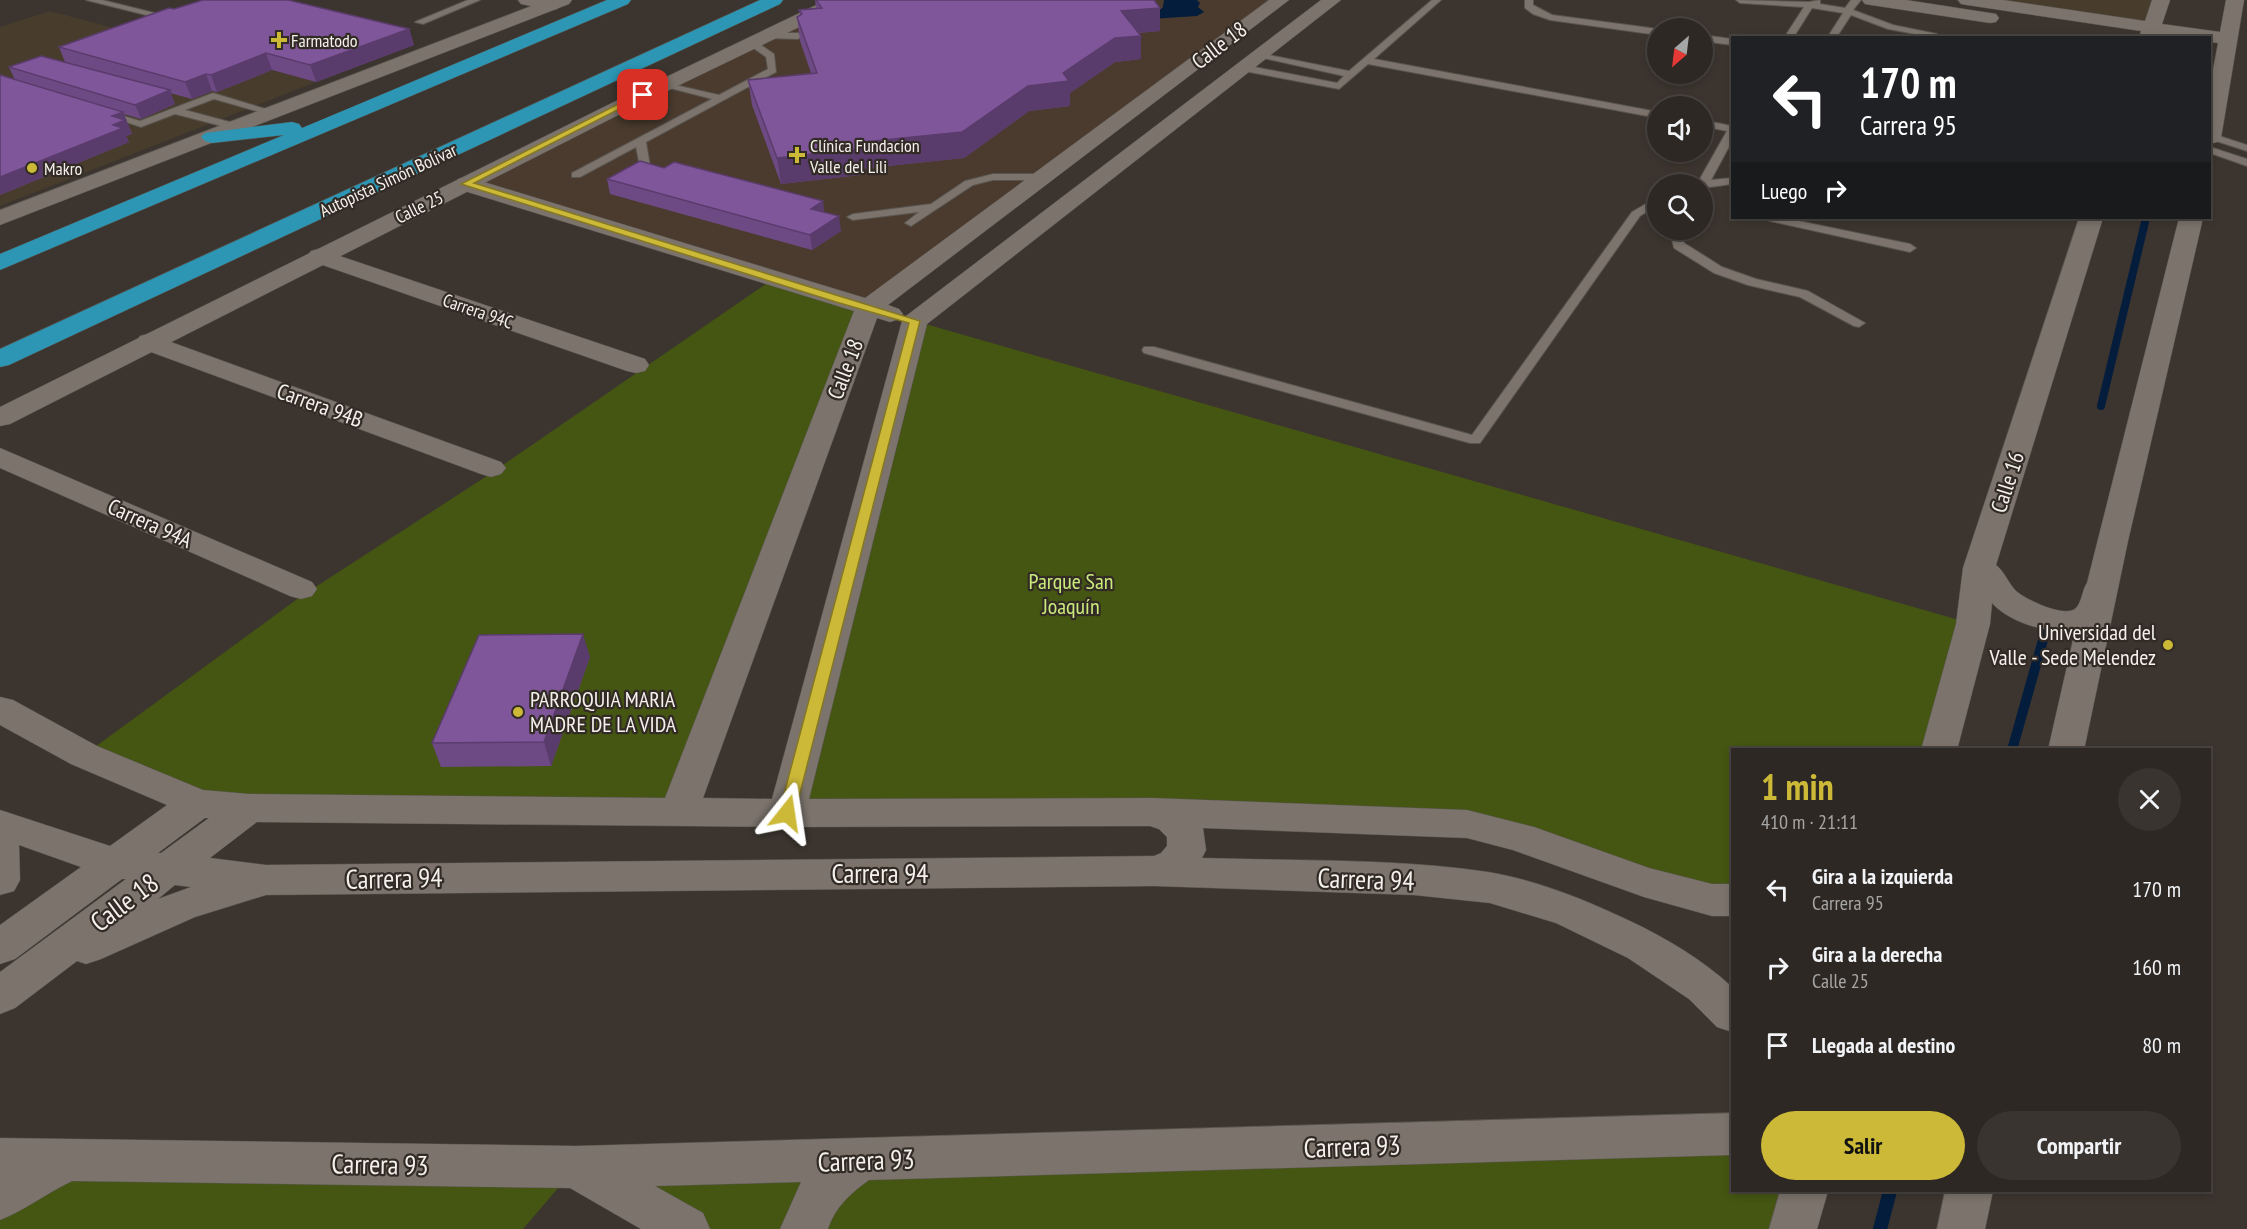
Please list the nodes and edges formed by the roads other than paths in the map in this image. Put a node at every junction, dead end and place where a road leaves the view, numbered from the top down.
1 (90, 0) edge
2 (476, 0) edge
3 (526, 0) edge
4 (622, 0) edge
5 (774, 0) edge
6 (841, 0) edge
7 (1280, 0) edge
8 (1332, 0) edge
9 (1437, 0) edge
10 (1529, 0) edge
11 (1740, 0) edge
12 (1820, 0) edge
13 (1857, 0) edge
14 (1870, 0) edge
15 (1969, 0) edge
16 (2161, 0) edge
17 (2235, 0) edge
18 (557, 3) edge
19 (1810, 5) junction
20 (1916, 7) junction
21 (1849, 11) junction
22 (186, 19) edge
23 (420, 22) dead end
24 (1647, 30) edge
25 (2150, 33) edge
26 (798, 36) edge
27 (1789, 36) edge
28 (1832, 36) edge
29 (1931, 36) edge
30 (2100, 36) edge
31 (760, 39) junction
32 (1713, 39) edge
33 (1731, 42) edge
34 (2221, 49) edge
35 (1367, 61) junction
36 (1252, 62) junction
37 (1351, 74) junction
38 (665, 84) junction
39 (170, 98) edge
40 (721, 98) junction
41 (192, 104) junction
42 (97, 111) edge
43 (175, 111) junction
44 (274, 112) junction
45 (1647, 113) edge
46 (327, 124) junction
47 (1713, 126) edge
48 (237, 127) junction
49 (2211, 129) edge
50 (1731, 130) edge
51 (1731, 132) edge
52 (212, 136) junction
53 (2211, 137) edge
54 (640, 141) junction
55 (2247, 148) edge
56 (2211, 150) edge
57 (2247, 163) edge
58 (646, 172) edge
59 (576, 175) dead end
60 (1043, 177) junction
61 (1731, 182) edge
62 (466, 184) junction
63 (932, 207) junction
64 (1647, 207) edge
65 (853, 217) dead end
66 (0, 218) edge
67 (1775, 219) edge
68 (2091, 219) edge
69 (2190, 219) edge
70 (911, 223) dead end
71 (1677, 240) edge
72 (1910, 248) dead end
73 (319, 256) junction
74 (0, 263) edge
75 (868, 308) junction
76 (915, 321) junction
77 (1859, 323) dead end
78 (148, 342) junction
79 (1149, 350) dead end
80 (0, 359) edge
81 (636, 365) dead end
82 (0, 418) edge
83 (0, 457) edge
84 (491, 468) dead end
85 (2112, 541) junction
86 (1979, 568) junction
87 (301, 589) dead end
88 (0, 709) edge
89 (1940, 748) edge
90 (2066, 748) edge
91 (198, 803) junction
92 (249, 808) junction
93 (679, 811) junction
94 (1152, 812) junction
95 (787, 813) junction
96 (0, 824) edge
97 (0, 844) edge
98 (115, 863) junction
99 (168, 869) junction
100 (1154, 871) junction
101 (0, 880) edge
102 (266, 880) junction
103 (1731, 900) edge
104 (5, 976) edge
105 (1731, 1013) edge
106 (1731, 1134) edge
107 (0, 1159) edge
108 (69, 1160) junction
109 (859, 1161) junction
110 (576, 1167) junction
111 (1804, 1192) edge
112 (1969, 1192) edge
113 (0, 1198) edge
114 (686, 1229) edge
115 (804, 1229) edge
116 (1793, 1229) edge
117 (1961, 1229) edge

1 - 22 lane
2 - 23 lane
3 - 18 street
4 - 46 highway
5 - 80 highway, Autopista Simón Bolívar
6 - 31 street, Calle 25
7 - 60 street, Calle 18
8 - 36 street, Calle 18
9 - 35 lane
10 - 24 lane
11 - 19 lane
12 - 19 lane
13 - 21 lane
14 - 20 street
15 - 20 street
15 - 25 street
16 - 25 street
17 - 34 street
18 - 44 street
19 - 21 lane
19 - 27 lane
20 - 30 street
21 - 28 lane
21 - 29 lane
26 - 31 lane
31 - 38 street, Calle 25
31 - 40 lane
32 - 33 lane
34 - 49 street
35 - 37 lane
35 - 45 lane
36 - 37 lane
36 - 37 lane
36 - 76 street, Calle 18
38 - 40 lane
38 - 62 street, Calle 25
39 - 41 lane
40 - 54 lane
41 - 43 lane
41 - 44 lane
42 - 43 lane
43 - 48 lane
44 - 48 street
46 - 52 highway
46 - 74 highway
47 - 50 lane
48 - 52 street
51 - 61 lane
52 - 66 street
53 - 55 lane
54 - 58 lane
54 - 59 lane
56 - 57 lane
60 - 63 lane
60 - 75 street, Calle 18
62 - 73 street, Calle 25
62 - 75 street
63 - 65 lane
63 - 70 lane
64 - 79 lane
67 - 72 lane
68 - 86 street, Calle 16
69 - 85 street
71 - 77 lane
73 - 78 street, Calle 25
73 - 81 street, Carrera 94C
75 - 76 street
75 - 93 street, Calle 18
76 - 95 street
78 - 82 street, Calle 25
78 - 84 street, Carrera 94B
83 - 87 street, Carrera 94A
85 - 86 street
85 - 90 street
86 - 89 street, Calle 16
88 - 91 street
91 - 92 street
91 - 98 street, Calle 18
92 - 93 street
92 - 99 street, Calle 18
93 - 95 street
94 - 95 street
94 - 100 street
94 - 103 street
96 - 98 street, Carrera 94
97 - 101 street
98 - 99 street, Carrera 94
98 - 104 street, Calle 18
99 - 102 street, Carrera 94
99 - 104 street, Calle 18
100 - 102 street, Carrera 94
100 - 105 street, Carrera 94
102 - 104 street
106 - 109 street, Carrera 93
107 - 108 street, Carrera 93
108 - 110 street, Carrera 93
108 - 113 street
109 - 110 street, Carrera 93
109 - 115 street
110 - 114 street
111 - 116 street
112 - 117 street

